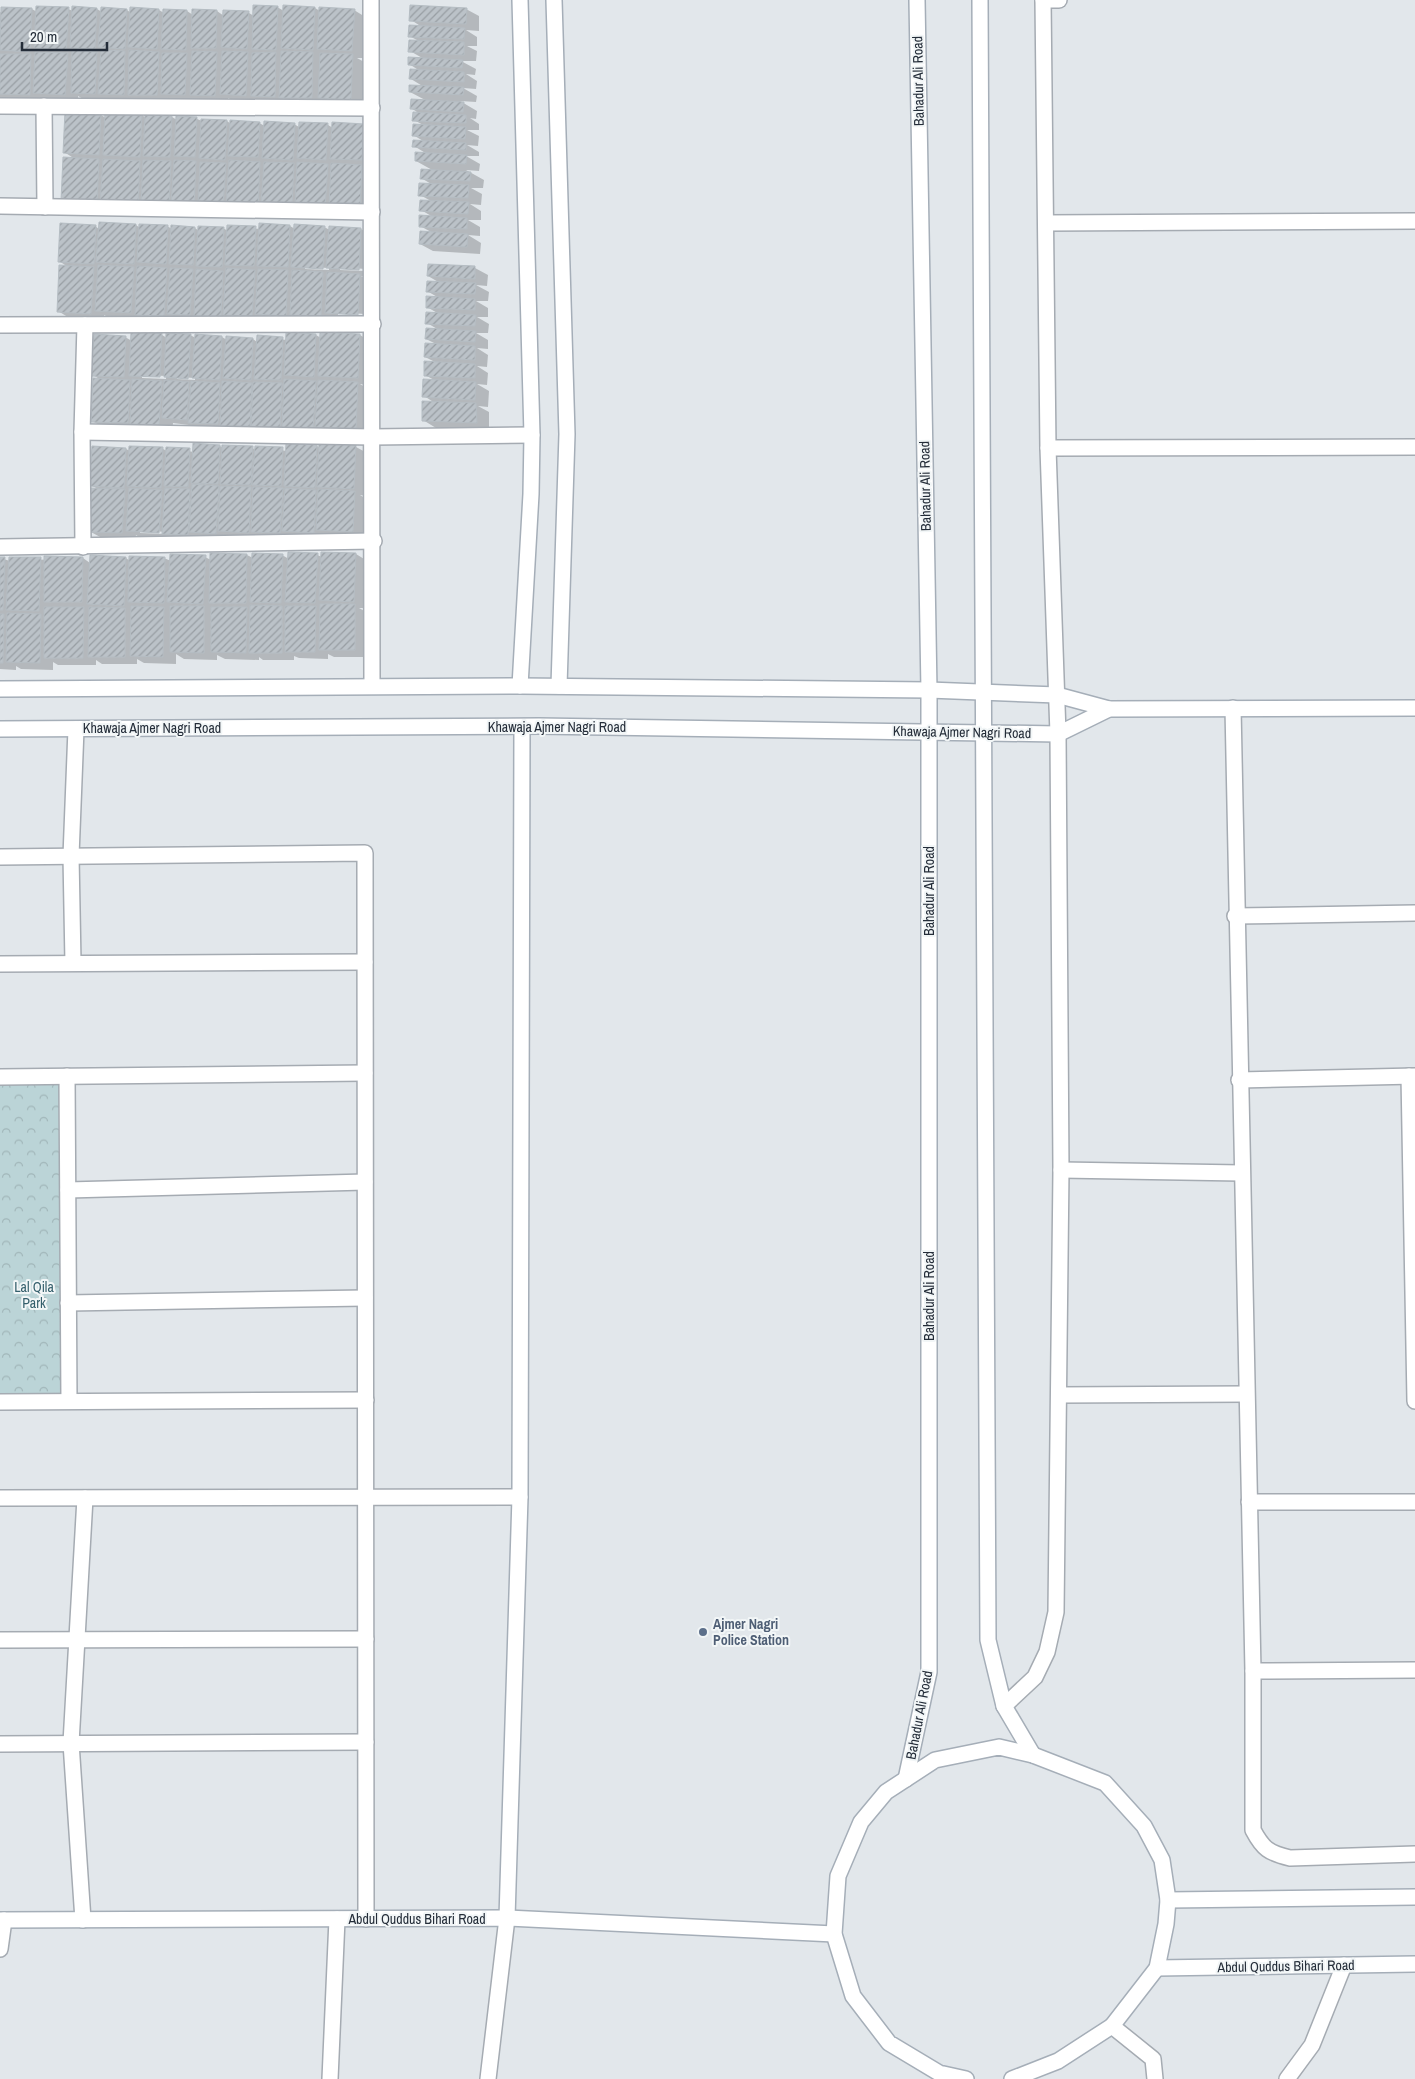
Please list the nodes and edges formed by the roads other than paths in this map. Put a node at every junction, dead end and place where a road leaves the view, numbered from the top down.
1 (371, 0) edge
2 (520, 0) edge
3 (554, 0) edge
4 (917, 0) edge
5 (980, 0) edge
6 (1043, 0) edge
7 (1059, 0) edge
8 (0, 106) edge
9 (44, 106) junction
10 (372, 108) junction
11 (0, 206) edge
12 (45, 207) junction
13 (372, 212) junction
14 (1415, 221) edge
15 (1046, 223) junction
16 (373, 324) junction
17 (0, 325) edge
18 (85, 325) junction
19 (82, 432) junction
20 (532, 435) junction
21 (374, 437) junction
22 (1415, 447) edge
23 (1048, 448) junction
24 (374, 541) junction
25 (0, 547) edge
26 (83, 547) junction
27 (372, 686) junction
28 (520, 686) junction
29 (559, 686) junction
30 (0, 689) edge
31 (929, 690) junction
32 (984, 692) junction
33 (1058, 695) junction
34 (1233, 708) junction
35 (1415, 708) edge
36 (1109, 709) junction
37 (522, 727) junction
38 (0, 729) edge
39 (76, 729) junction
40 (928, 732) junction
41 (984, 733) junction
42 (1058, 734) junction
43 (72, 856) junction
44 (0, 857) edge
45 (1415, 913) edge
46 (1235, 916) junction
47 (365, 962) junction
48 (0, 964) edge
49 (73, 964) junction
50 (365, 1073) junction
51 (67, 1076) junction
52 (1412, 1076) edge
53 (0, 1077) edge
54 (1239, 1080) junction
55 (1061, 1170) junction
56 (1241, 1173) junction
57 (365, 1182) junction
58 (68, 1190) junction
59 (365, 1298) junction
60 (68, 1303) junction
61 (1246, 1394) junction
62 (1059, 1395) junction
63 (366, 1400) junction
64 (69, 1401) junction
65 (1415, 1401) edge
66 (0, 1402) edge
67 (365, 1497) junction
68 (520, 1497) junction
69 (0, 1498) edge
70 (85, 1498) junction
71 (1249, 1502) junction
72 (1415, 1502) edge
73 (366, 1639) junction
74 (0, 1640) edge
75 (77, 1640) junction
76 (1415, 1670) edge
77 (1253, 1671) junction
78 (1004, 1706) junction
79 (366, 1742) junction
80 (71, 1743) junction
81 (0, 1744) edge
82 (1033, 1755) junction
83 (906, 1779) junction
84 (1415, 1854) edge
85 (1415, 1897) edge
86 (1168, 1900) junction
87 (507, 1918) junction
88 (336, 1919) junction
89 (366, 1919) junction
90 (2, 1920) edge
91 (83, 1920) junction
92 (834, 1934) junction
93 (0, 1949) edge
94 (1415, 1964) edge
95 (1344, 1965) junction
96 (1157, 1968) junction
97 (1112, 2026) junction
98 (330, 2079) edge
99 (488, 2079) edge
100 (966, 2079) edge
101 (1012, 2079) edge
102 (1155, 2079) edge
103 (1287, 2079) edge

1 - 10 street
2 - 20 street
3 - 29 street
4 - 31 street, Bahadur Ali Road
5 - 32 street
6 - 7 street
6 - 15 street
8 - 9 street
9 - 10 street
9 - 12 street
10 - 13 street
11 - 12 street
12 - 13 street
13 - 16 street
14 - 15 street
15 - 23 street
16 - 18 street
16 - 21 street
17 - 18 street
18 - 19 street
19 - 21 street
19 - 26 street
20 - 21 street
20 - 28 street
21 - 24 street
22 - 23 street
23 - 33 street
24 - 26 street
24 - 27 street
25 - 26 street
27 - 28 street, Khawaja Ajmer Nagri Road
27 - 30 street, Khawaja Ajmer Nagri Road
28 - 29 street, Khawaja Ajmer Nagri Road
29 - 31 street, Khawaja Ajmer Nagri Road
31 - 32 street, Khawaja Ajmer Nagri Road
31 - 40 street, Bahadur Ali Road
32 - 33 street, Khawaja Ajmer Nagri Road
32 - 41 street
33 - 36 street, Khawaja Ajmer Nagri Road
33 - 42 street
34 - 35 street, Khawaja Ajmer Nagri Road
34 - 36 street, Khawaja Ajmer Nagri Road
34 - 46 street
36 - 42 street, Khawaja Ajmer Nagri Road
37 - 39 street, Khawaja Ajmer Nagri Road
37 - 40 street, Khawaja Ajmer Nagri Road
37 - 68 street
38 - 39 street, Khawaja Ajmer Nagri Road
39 - 43 street
40 - 41 street, Khawaja Ajmer Nagri Road
40 - 83 street, Bahadur Ali Road
41 - 42 street, Khawaja Ajmer Nagri Road
41 - 78 street
42 - 55 street
43 - 44 street
43 - 47 street
43 - 49 street
45 - 46 street
46 - 54 street
47 - 49 street
47 - 50 street
48 - 49 street
50 - 51 street
50 - 57 street
51 - 53 street
51 - 58 street
52 - 54 street
52 - 65 street
54 - 56 street
55 - 56 street
55 - 62 street
56 - 61 street
57 - 58 street
57 - 59 street
58 - 60 street
59 - 60 street
59 - 63 street
60 - 64 street
61 - 62 street
61 - 71 street
62 - 78 street
63 - 64 street
63 - 67 street
64 - 66 street
67 - 68 street
67 - 70 street
67 - 73 street
68 - 87 street
69 - 70 street
70 - 75 street
71 - 72 street
71 - 77 street
73 - 75 street
73 - 79 street
74 - 75 street
75 - 80 street
76 - 77 street
77 - 84 street
78 - 82 street
79 - 80 street
79 - 89 street
80 - 81 street
80 - 91 street
82 - 83 street
82 - 86 street
83 - 92 street
85 - 86 street
86 - 96 street
87 - 89 street, Abdul Quddus Bihari Road
87 - 92 street, Abdul Quddus Bihari Road
87 - 99 street
88 - 89 street, Abdul Quddus Bihari Road
88 - 91 street, Abdul Quddus Bihari Road
88 - 98 street
90 - 91 street, Abdul Quddus Bihari Road
90 - 93 street
92 - 100 street
94 - 95 street, Abdul Quddus Bihari Road
95 - 96 street, Abdul Quddus Bihari Road
95 - 103 street
96 - 97 street
97 - 101 street
97 - 102 street

